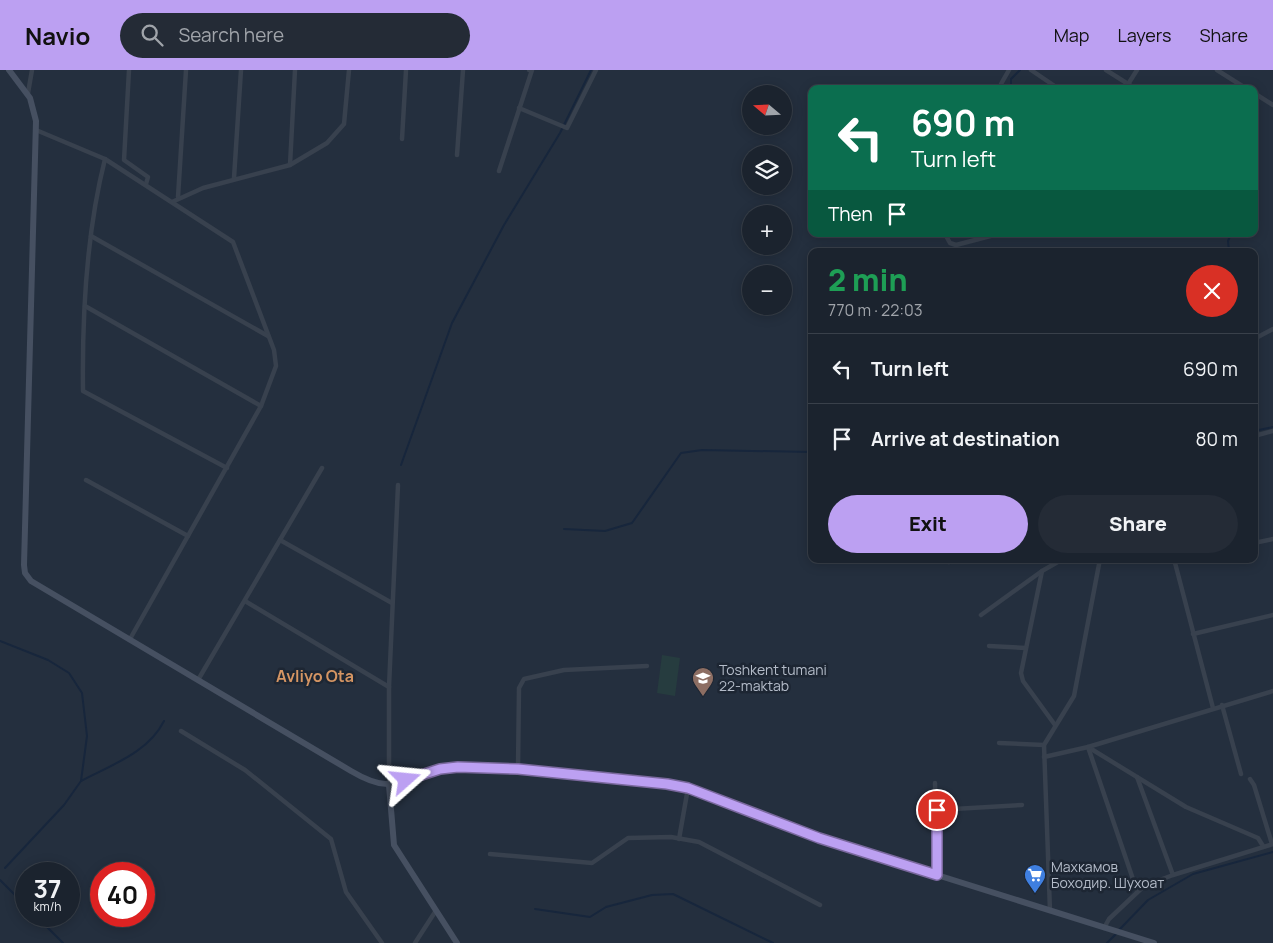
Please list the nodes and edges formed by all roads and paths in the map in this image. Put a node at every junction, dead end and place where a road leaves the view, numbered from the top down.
1 (9, 70) edge
2 (32, 70) edge
3 (129, 70) edge
4 (186, 70) edge
5 (241, 70) edge
6 (295, 70) edge
7 (349, 70) edge
8 (406, 70) edge
9 (462, 70) edge
10 (529, 70) edge
11 (596, 70) edge
12 (1009, 70) edge
13 (1031, 70) edge
14 (1106, 70) edge
15 (1137, 70) edge
16 (1217, 70) edge
17 (1002, 85) edge
18 (1053, 85) edge
19 (1126, 85) edge
20 (1128, 85) edge
21 (1240, 85) edge
22 (28, 93) junction
23 (1258, 96) edge
24 (1273, 105) edge
25 (519, 108) junction
26 (36, 130) junction
27 (402, 139) dead end
28 (457, 155) dead end
29 (104, 159) junction
30 (290, 165) junction
31 (499, 171) dead end
32 (234, 178) junction
33 (146, 184) junction
34 (178, 198) junction
35 (172, 202) junction
36 (91, 236) junction
37 (946, 237) edge
38 (987, 237) edge
39 (85, 306) junction
40 (1273, 329) edge
41 (269, 336) junction
42 (1258, 337) edge
43 (261, 406) junction
44 (1273, 431) edge
45 (1258, 433) edge
46 (227, 468) junction
47 (322, 468) dead end
48 (86, 480) dead end
49 (398, 485) dead end
50 (188, 536) junction
51 (1273, 539) edge
52 (280, 540) junction
53 (1258, 542) edge
54 (1056, 563) edge
55 (1099, 563) edge
56 (1175, 563) edge
57 (1042, 571) junction
58 (245, 601) junction
59 (392, 603) junction
60 (981, 615) dead end
61 (1273, 615) edge
62 (1193, 634) junction
63 (130, 639) junction
64 (989, 646) dead end
65 (1026, 648) junction
66 (647, 666) dead end
67 (198, 680) junction
68 (389, 687) junction
69 (1273, 691) edge
70 (1222, 705) junction
71 (1213, 708) junction
72 (1055, 725) junction
73 (180, 731) dead end
74 (998, 743) dead end
75 (1044, 745) junction
76 (1088, 747) junction
77 (1044, 757) junction
78 (518, 769) junction
79 (1242, 774) dead end
80 (1137, 777) junction
81 (1250, 779) dead end
82 (935, 783) dead end
83 (390, 785) junction
84 (688, 788) junction
85 (1022, 805) dead end
86 (937, 810) junction
87 (678, 838) junction
88 (1272, 844) edge
89 (1262, 846) junction
90 (490, 854) dead end
91 (937, 875) junction
92 (1173, 875) junction
93 (1137, 891) junction
94 (820, 905) dead end
95 (1050, 911) junction
96 (435, 912) junction
97 (1104, 928) junction
98 (382, 943) edge
99 (415, 943) edge
100 (457, 943) edge
101 (1154, 943) edge

1 - 22 street
2 - 22 street
3 - 33 street
4 - 34 street
5 - 32 street
6 - 30 street
7 - 30 street
8 - 27 street
9 - 28 street
10 - 25 street
11 - 25 street
12 - 17 street
13 - 18 street
14 - 19 street
15 - 20 street
16 - 21 street
22 - 26 street
23 - 24 street
25 - 31 street
26 - 29 street
26 - 63 street
29 - 33 street
29 - 36 street
30 - 32 street
32 - 34 street
33 - 35 street
34 - 35 street
35 - 41 street
36 - 39 street
36 - 41 street
37 - 38 street
39 - 43 street
39 - 46 street
40 - 42 street
41 - 43 street
43 - 46 street
44 - 45 street
46 - 50 street
47 - 52 street
48 - 50 street
49 - 59 street
50 - 63 street
51 - 53 street
52 - 58 street
52 - 59 street
54 - 57 street
55 - 72 street
56 - 62 street
57 - 60 street
57 - 65 street
58 - 67 street
58 - 68 street
59 - 68 street
61 - 62 street
62 - 71 street
63 - 67 street
64 - 65 street
65 - 72 street
66 - 78 street
67 - 83 street
68 - 83 street
69 - 70 street
70 - 71 street
70 - 79 street
71 - 76 street
72 - 75 street
73 - 98 street
74 - 75 street
75 - 77 street
76 - 77 street
76 - 80 street
76 - 93 street
77 - 95 street
78 - 83 street
78 - 84 street
80 - 89 street
80 - 92 street
81 - 88 street
82 - 86 street
83 - 96 street
84 - 87 street
84 - 91 street
85 - 86 street
86 - 91 street
87 - 90 street
87 - 94 street
88 - 89 street
89 - 92 street
91 - 95 street
92 - 93 street
93 - 97 street
95 - 97 street
96 - 99 street
96 - 100 street
97 - 101 street

